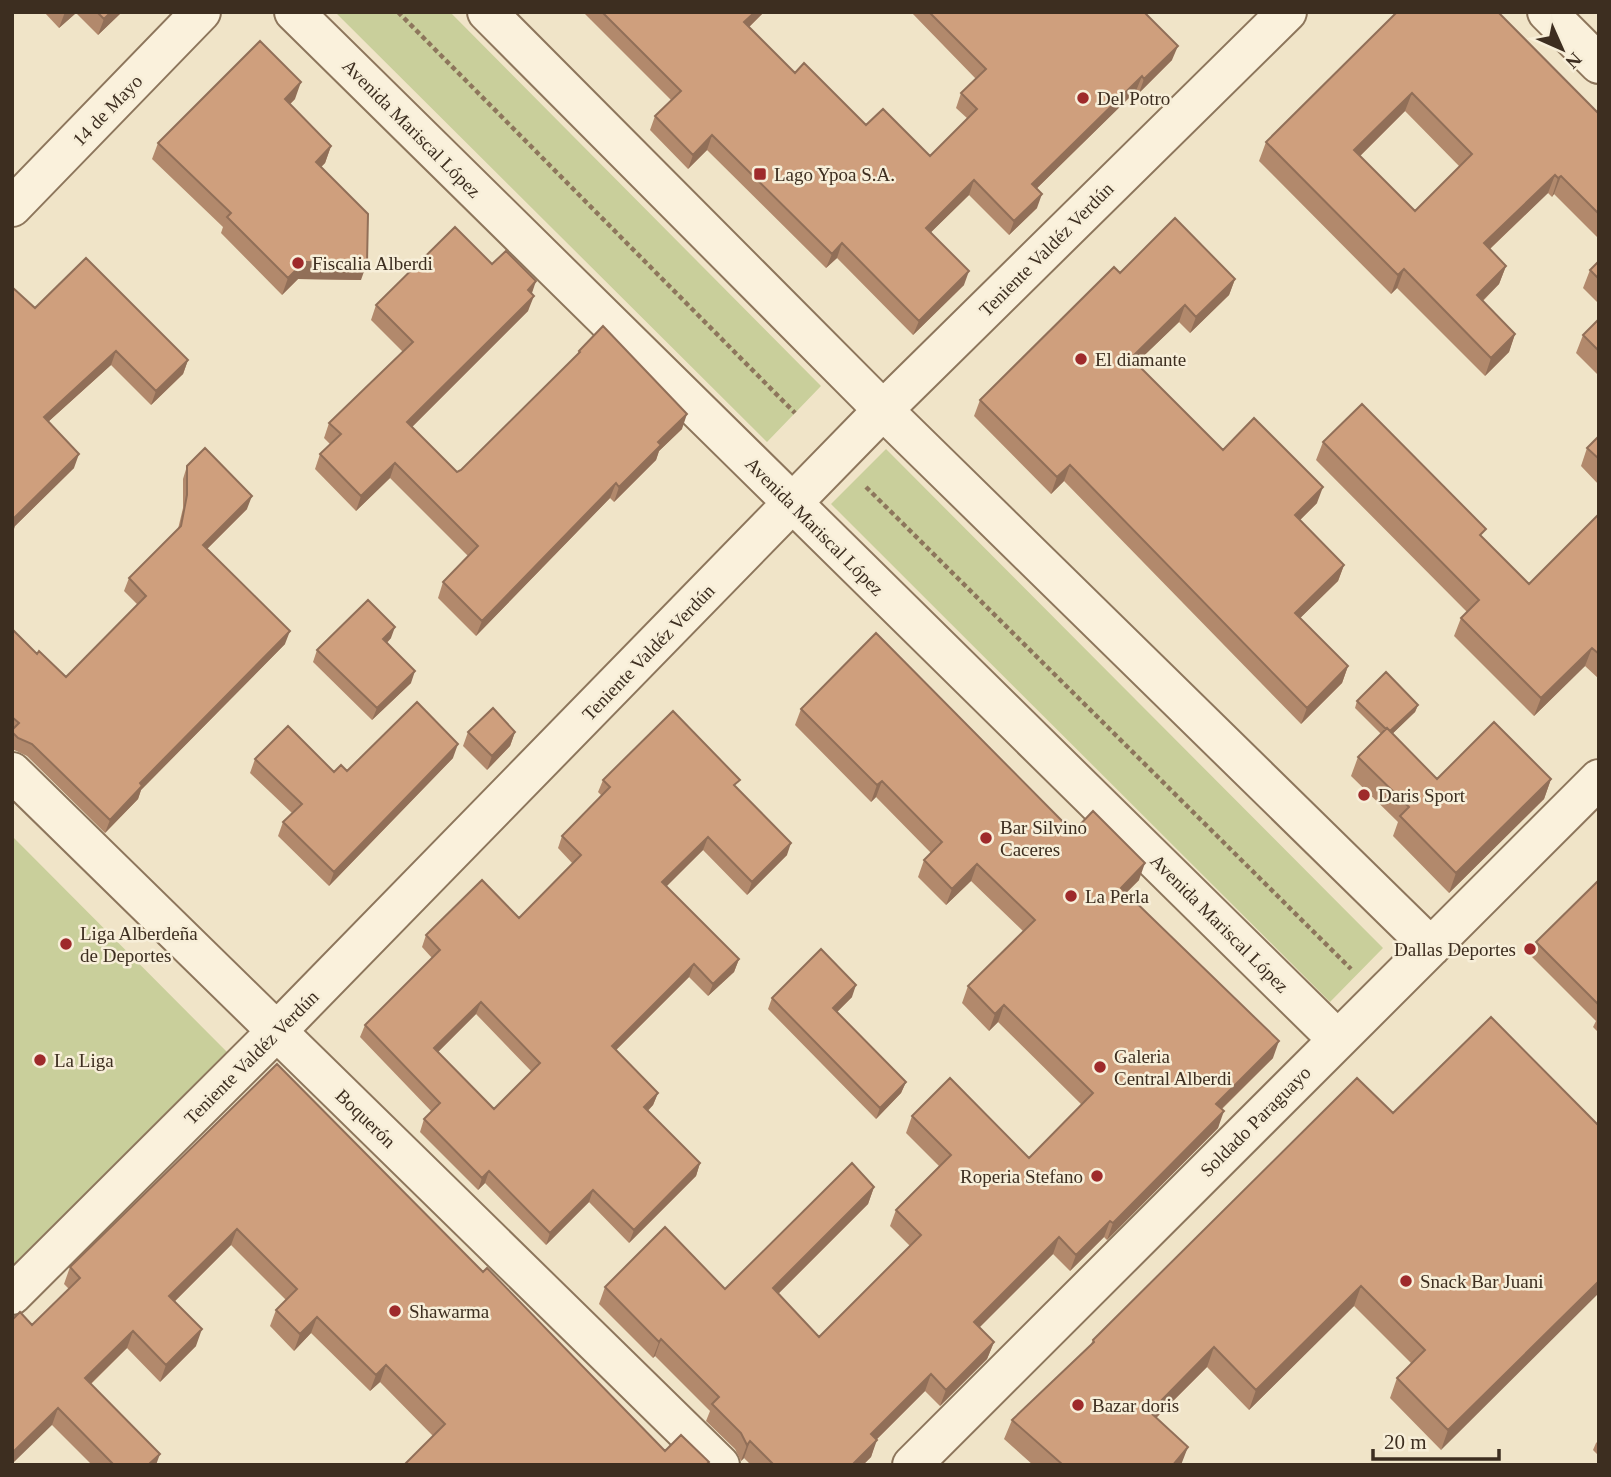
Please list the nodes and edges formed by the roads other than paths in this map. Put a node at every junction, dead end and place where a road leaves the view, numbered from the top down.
1 (201, 12) edge
2 (294, 12) edge
3 (486, 12) edge
4 (1287, 12) edge
5 (1547, 12) edge
6 (1599, 64) edge
7 (12, 207) edge
8 (883, 410) junction
9 (793, 504) junction
10 (12, 772) edge
11 (1599, 779) edge
12 (1430, 947) junction
13 (277, 1031) junction
14 (1337, 1039) junction
15 (12, 1295) edge
16 (720, 1465) edge
17 (912, 1465) edge

1 - 7 street, 14 de Mayo
2 - 9 street, Avenida Mariscal López
3 - 8 street
4 - 8 street, Teniente Valdéz Verdún
5 - 6 street
8 - 9 street, Teniente Valdéz Verdún
8 - 12 street
9 - 13 street, Teniente Valdéz Verdún
9 - 14 street, Avenida Mariscal López
10 - 13 street, Boquerón
11 - 12 street, Soldado Paraguayo
12 - 14 street, Soldado Paraguayo
13 - 15 street, Teniente Valdéz Verdún
13 - 16 street, Boquerón
14 - 17 street, Soldado Paraguayo

